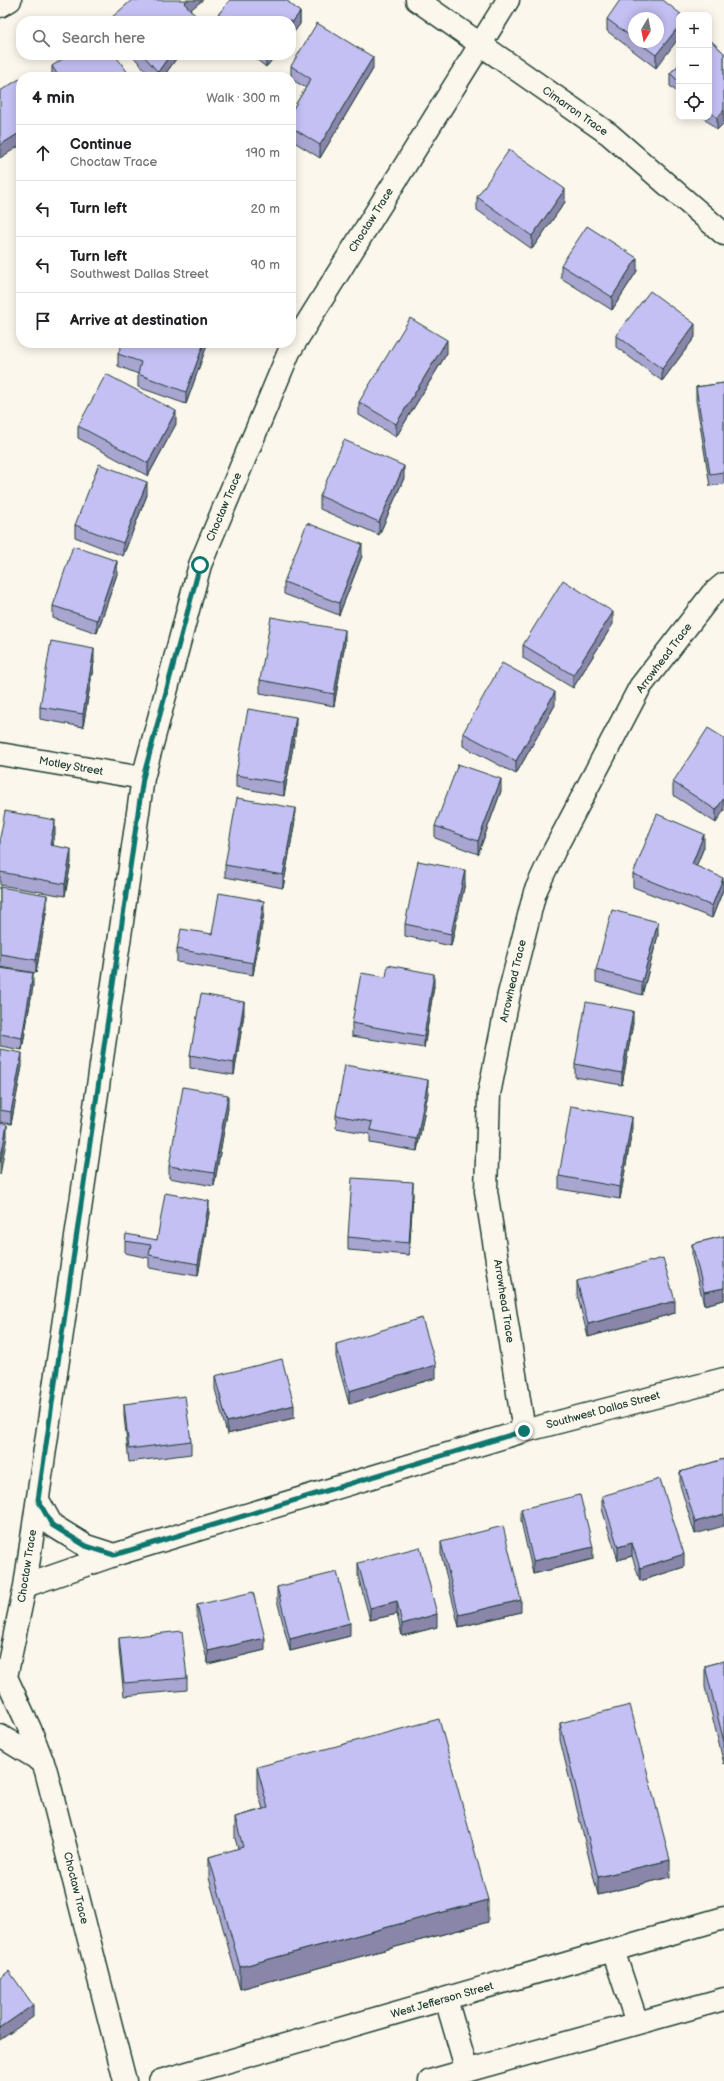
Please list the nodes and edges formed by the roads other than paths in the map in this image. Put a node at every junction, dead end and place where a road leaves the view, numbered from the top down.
1 (10, 0) edge
2 (417, 0) edge
3 (508, 0) edge
4 (0, 6) edge
5 (481, 45) junction
6 (724, 234) edge
7 (296, 341) edge
8 (292, 348) edge
9 (724, 584) edge
10 (0, 754) edge
11 (143, 778) junction
12 (724, 1379) edge
13 (524, 1431) junction
14 (38, 1500) junction
15 (114, 1555) junction
16 (25, 1586) junction
17 (3, 1680) edge
18 (0, 1736) edge
19 (43, 1762) junction
20 (724, 1918) edge
21 (613, 1950) junction
22 (446, 1999) junction
23 (724, 1999) edge
24 (637, 2024) junction
25 (467, 2071) junction
26 (125, 2081) edge
27 (160, 2081) edge
28 (430, 2081) edge

1 - 4 street
2 - 5 street, Cimarron Trace
3 - 5 street, Choctaw Trace
5 - 6 street, Cimarron Trace
5 - 7 street, Choctaw Trace
8 - 11 street, Choctaw Trace
9 - 13 street, Arrowhead Trace
10 - 11 street, Motley Street
11 - 14 street, Choctaw Trace
12 - 13 street, Southwest Dallas Street
13 - 15 street, Southwest Dallas Street
14 - 15 street
14 - 16 street, Choctaw Trace
15 - 16 street, Southwest Dallas Street
16 - 17 street, Choctaw Trace
17 - 19 street, Choctaw Trace
18 - 19 street
19 - 26 street, Choctaw Trace
20 - 21 street, West Jefferson Street
21 - 22 street, West Jefferson Street
21 - 24 street
22 - 25 street
22 - 27 street, West Jefferson Street
23 - 24 street
24 - 25 street
25 - 28 street

